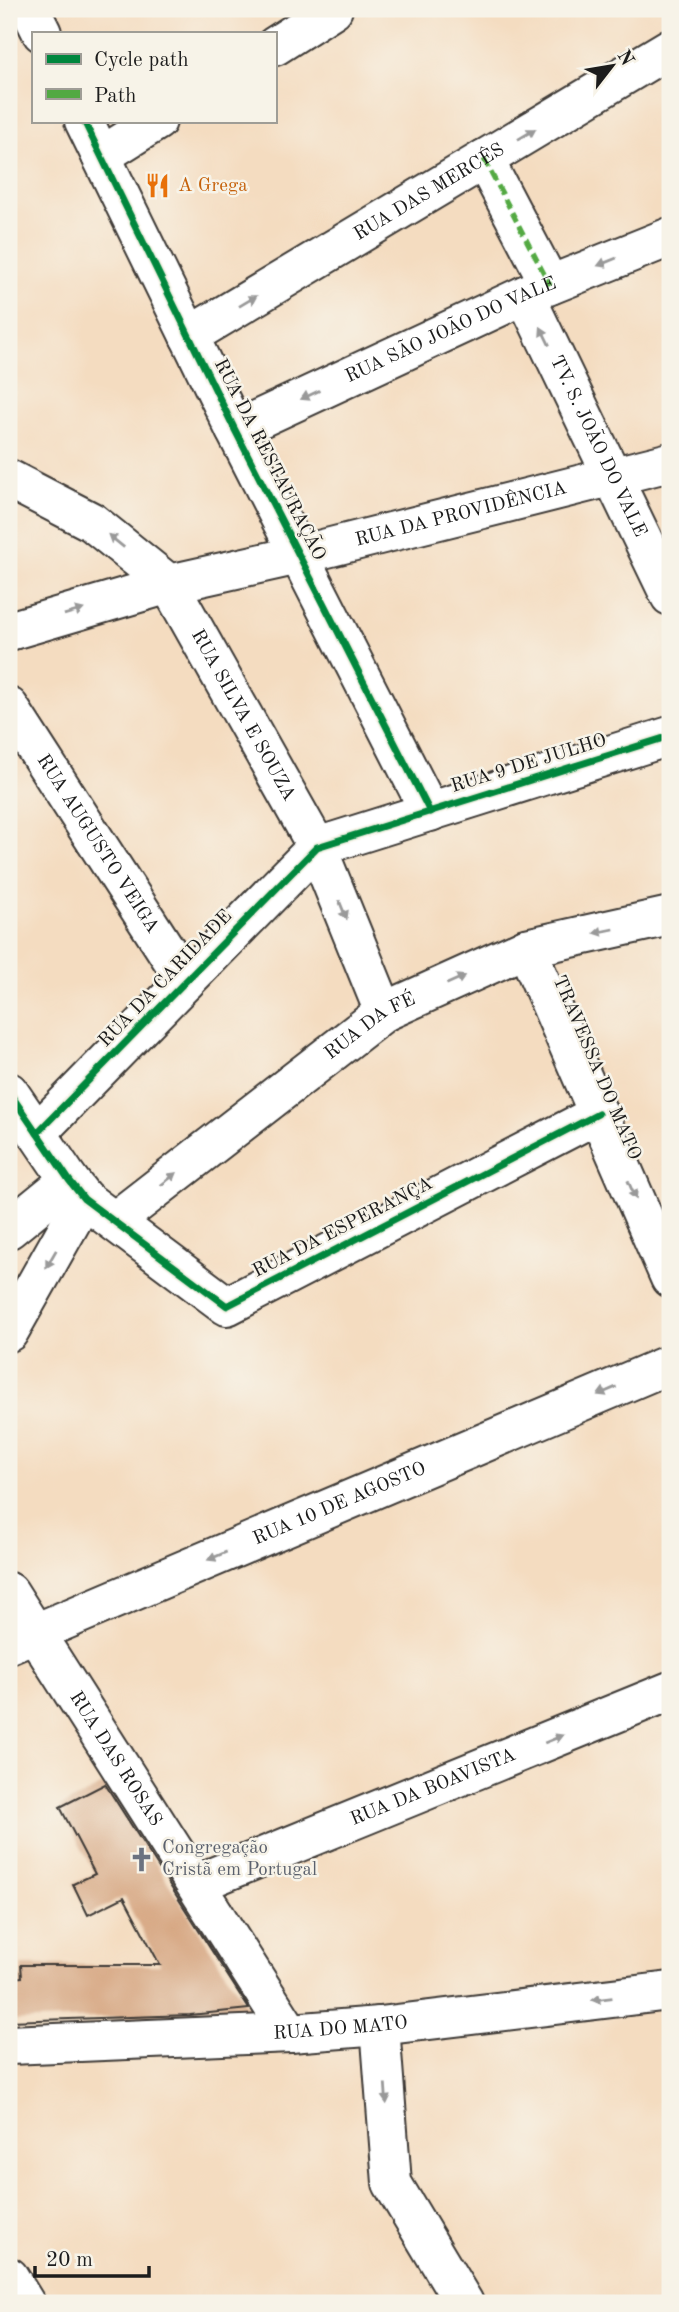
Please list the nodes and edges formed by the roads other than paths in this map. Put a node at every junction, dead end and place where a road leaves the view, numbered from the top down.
1 (30, 9) edge
2 (333, 9) edge
3 (42, 32) edge
4 (276, 45) edge
5 (670, 48) edge
6 (84, 122) edge
7 (155, 122) edge
8 (101, 156) junction
9 (484, 159) junction
10 (670, 237) edge
11 (538, 290) junction
12 (189, 336) junction
13 (235, 430) junction
14 (670, 463) edge
15 (614, 478) junction
16 (9, 479) edge
17 (299, 555) junction
18 (169, 584) junction
19 (670, 596) edge
20 (9, 631) edge
21 (9, 707) edge
22 (670, 736) edge
23 (430, 812) junction
24 (317, 847) junction
25 (670, 916) edge
26 (526, 948) junction
27 (186, 981) junction
28 (384, 1013) junction
29 (9, 1092) edge
30 (598, 1114) junction
31 (37, 1133) junction
32 (76, 1190) junction
33 (116, 1220) junction
34 (9, 1230) edge
35 (670, 1278) edge
36 (9, 1332) edge
37 (670, 1364) edge
38 (9, 1592) edge
39 (23, 1638) edge
40 (670, 1691) edge
41 (196, 1884) junction
42 (670, 1991) edge
43 (380, 2026) junction
44 (290, 2033) junction
45 (9, 2045) edge
46 (9, 2277) edge
47 (24, 2303) edge
48 (464, 2303) edge

1 - 3 street
2 - 4 street
9 -> 5 street, RUA DAS MERCÊS
6 - 8 street, RUA DA RESTAURAÇÃO
7 - 8 street
8 - 12 street, RUA DA RESTAURAÇÃO
9 - 11 street, TV. S. JOÃO DO VALE
12 -> 9 street, RUA DAS MERCÊS
10 -> 11 street, RUA SÃO JOÃO DO VALE
11 -> 13 street, RUA SÃO JOÃO DO VALE
15 -> 11 street, TV. S. JOÃO DO VALE
12 - 13 street, RUA DA RESTAURAÇÃO
13 - 17 street, RUA DA RESTAURAÇÃO
14 - 15 street, RUA DA PROVIDÊNCIA
15 - 17 street, RUA DA PROVIDÊNCIA
15 - 19 street, TV. S. JOÃO DO VALE
18 -> 16 street
17 - 18 street, RUA DA PROVIDÊNCIA
17 - 23 street, RUA DA RESTAURAÇÃO
20 -> 18 street, RUA DA PROVIDÊNCIA
18 - 24 street, RUA SILVA E SOUZA
21 - 27 street, RUA AUGUSTO VEIGA
22 - 23 street, RUA 9 DE JULHO
23 - 24 street, RUA 9 DE JULHO
24 - 27 street, RUA DA CARIDADE
24 -> 28 street, RUA SILVA E SOUZA
25 -> 26 street, RUA DA FÉ
28 -> 26 street, RUA DA FÉ
26 - 30 street, TRAVESSA DO MATO
27 - 31 street, RUA DA CARIDADE
33 -> 28 street, RUA DA FÉ
29 - 31 street
30 - 33 street, RUA DA ESPERANÇA
30 -> 35 street, TRAVESSA DO MATO
31 - 32 street
32 - 33 street
32 - 34 street
32 -> 36 street
37 -> 39 street, RUA 10 DE AGOSTO
38 - 39 street, RUA DAS ROSAS
39 - 41 street, RUA DAS ROSAS
41 -> 40 street, RUA DA BOAVISTA
41 - 44 street, RUA DAS ROSAS
42 -> 43 street, RUA DO MATO
43 - 44 street, RUA DO MATO
43 -> 48 street
44 - 45 street, RUA DO MATO
46 - 47 street

